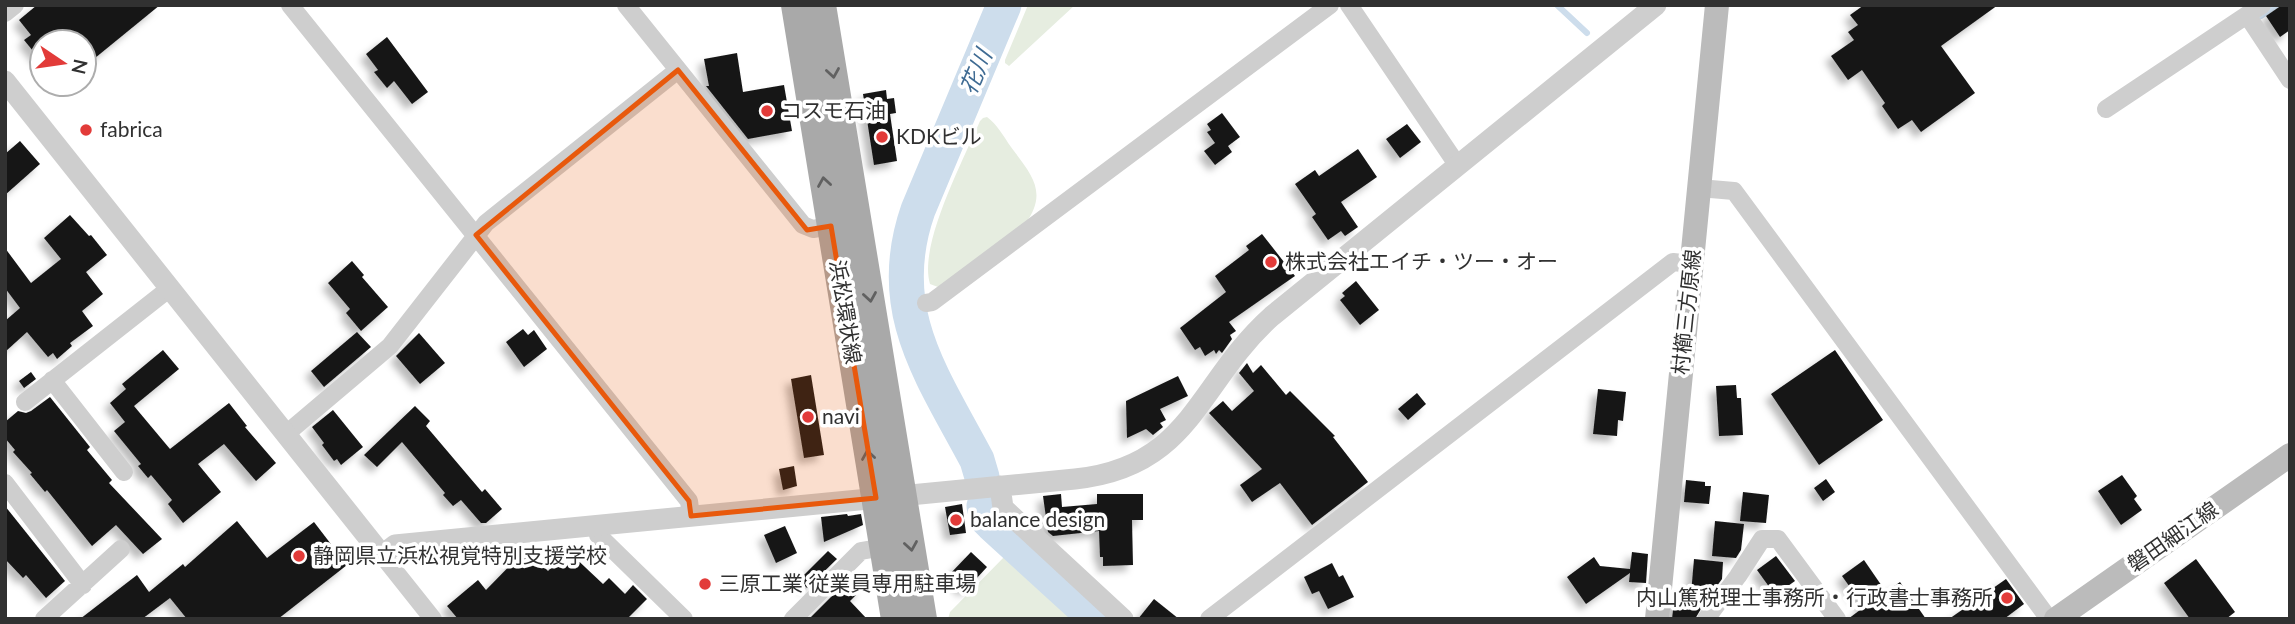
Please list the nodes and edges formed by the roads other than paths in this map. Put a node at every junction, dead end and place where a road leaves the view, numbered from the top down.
1 (15, 5) edge
2 (290, 5) edge
3 (626, 5) edge
4 (795, 5) edge
5 (822, 5) edge
6 (1330, 5) edge
7 (1349, 5) edge
8 (1656, 5) edge
9 (1717, 5) edge
10 (2255, 10) edge
11 (5, 13) edge
12 (678, 70) junction
13 (2290, 80) edge
14 (5, 81) edge
15 (2106, 109) dead end
16 (1458, 166) junction
17 (1699, 188) junction
18 (831, 226) junction
19 (476, 235) junction
20 (1691, 264) junction
21 (170, 288) junction
22 (926, 303) dead end
23 (52, 380) junction
24 (25, 402) dead end
25 (286, 434) junction
26 (2290, 455) edge
27 (124, 472) dead end
28 (5, 483) edge
29 (1000, 486) junction
30 (889, 497) junction
31 (691, 516) junction
32 (597, 525) junction
33 (884, 547) junction
34 (121, 549) dead end
35 (382, 555) junction
36 (83, 585) junction
37 (2056, 618) edge
38 (44, 619) edge
39 (433, 619) edge
40 (684, 619) edge
41 (793, 619) edge
42 (895, 619) edge
43 (923, 619) edge
44 (1124, 619) edge
45 (1209, 619) edge
46 (1657, 619) edge
47 (1706, 619) edge
48 (1837, 619) edge

1 - 11 street
2 - 19 street
3 - 12 street
18 -> 4 main road, 浜松環状線
5 -> 30 main road, 浜松環状線
6 - 22 street
7 - 16 street
8 - 16 street
9 - 17 main road, 村櫛三方原線
10 - 13 street
10 - 15 street
12 - 18 street
12 - 19 street
14 - 21 street
16 - 29 street
17 - 20 main road, 村櫛三方原線
17 - 37 street
30 -> 18 main road, 浜松環状線
19 - 25 street
19 - 31 street
20 - 45 street
20 - 46 main road, 村櫛三方原線
21 - 23 street
21 - 25 street
23 - 24 street
23 - 27 street
25 - 35 street
26 - 37 main road, 磐田細江線
28 - 36 street
29 - 30 street
29 - 44 street
30 - 31 street
30 - 33 main road, 浜松環状線
30 -> 43 main road, 浜松環状線
31 - 32 street
32 - 35 street
32 - 40 street
33 - 41 street
33 - 42 main road, 浜松環状線
34 - 36 street
35 - 39 street
36 - 38 street
47 - 48 street

